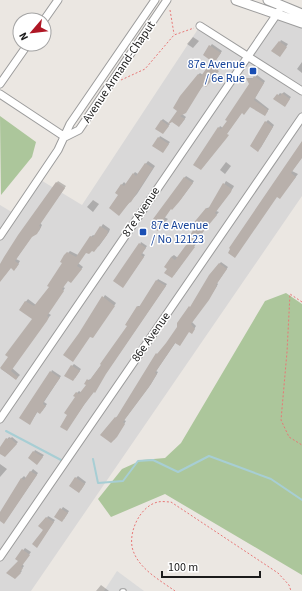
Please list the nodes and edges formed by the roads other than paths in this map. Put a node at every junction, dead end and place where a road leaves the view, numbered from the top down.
1 (58, 0) edge
2 (155, 0) edge
3 (236, 0) edge
4 (268, 0) edge
5 (168, 4) edge
6 (280, 9) junction
7 (50, 12) edge
8 (302, 14) edge
9 (302, 23) edge
10 (200, 26) road end
11 (22, 52) edge
12 (247, 57) junction
13 (0, 84) edge
14 (302, 91) edge
15 (0, 94) edge
16 (302, 117) edge
17 (65, 137) junction
18 (0, 236) edge
19 (0, 419) edge
20 (0, 557) edge

1 - 7 street
2 - 17 street, Avenue Armand-Chaput
3 - 6 street
4 - 6 street
5 - 17 street, Avenue Armand-Chaput
6 - 8 street
6 - 9 street
6 - 12 street, 87e Avenue
10 - 12 street
11 - 13 street
12 - 14 street
12 - 19 street, 87e Avenue
15 - 17 street
16 - 20 street, 86e Avenue
17 - 18 street, Avenue Armand-Chaput

